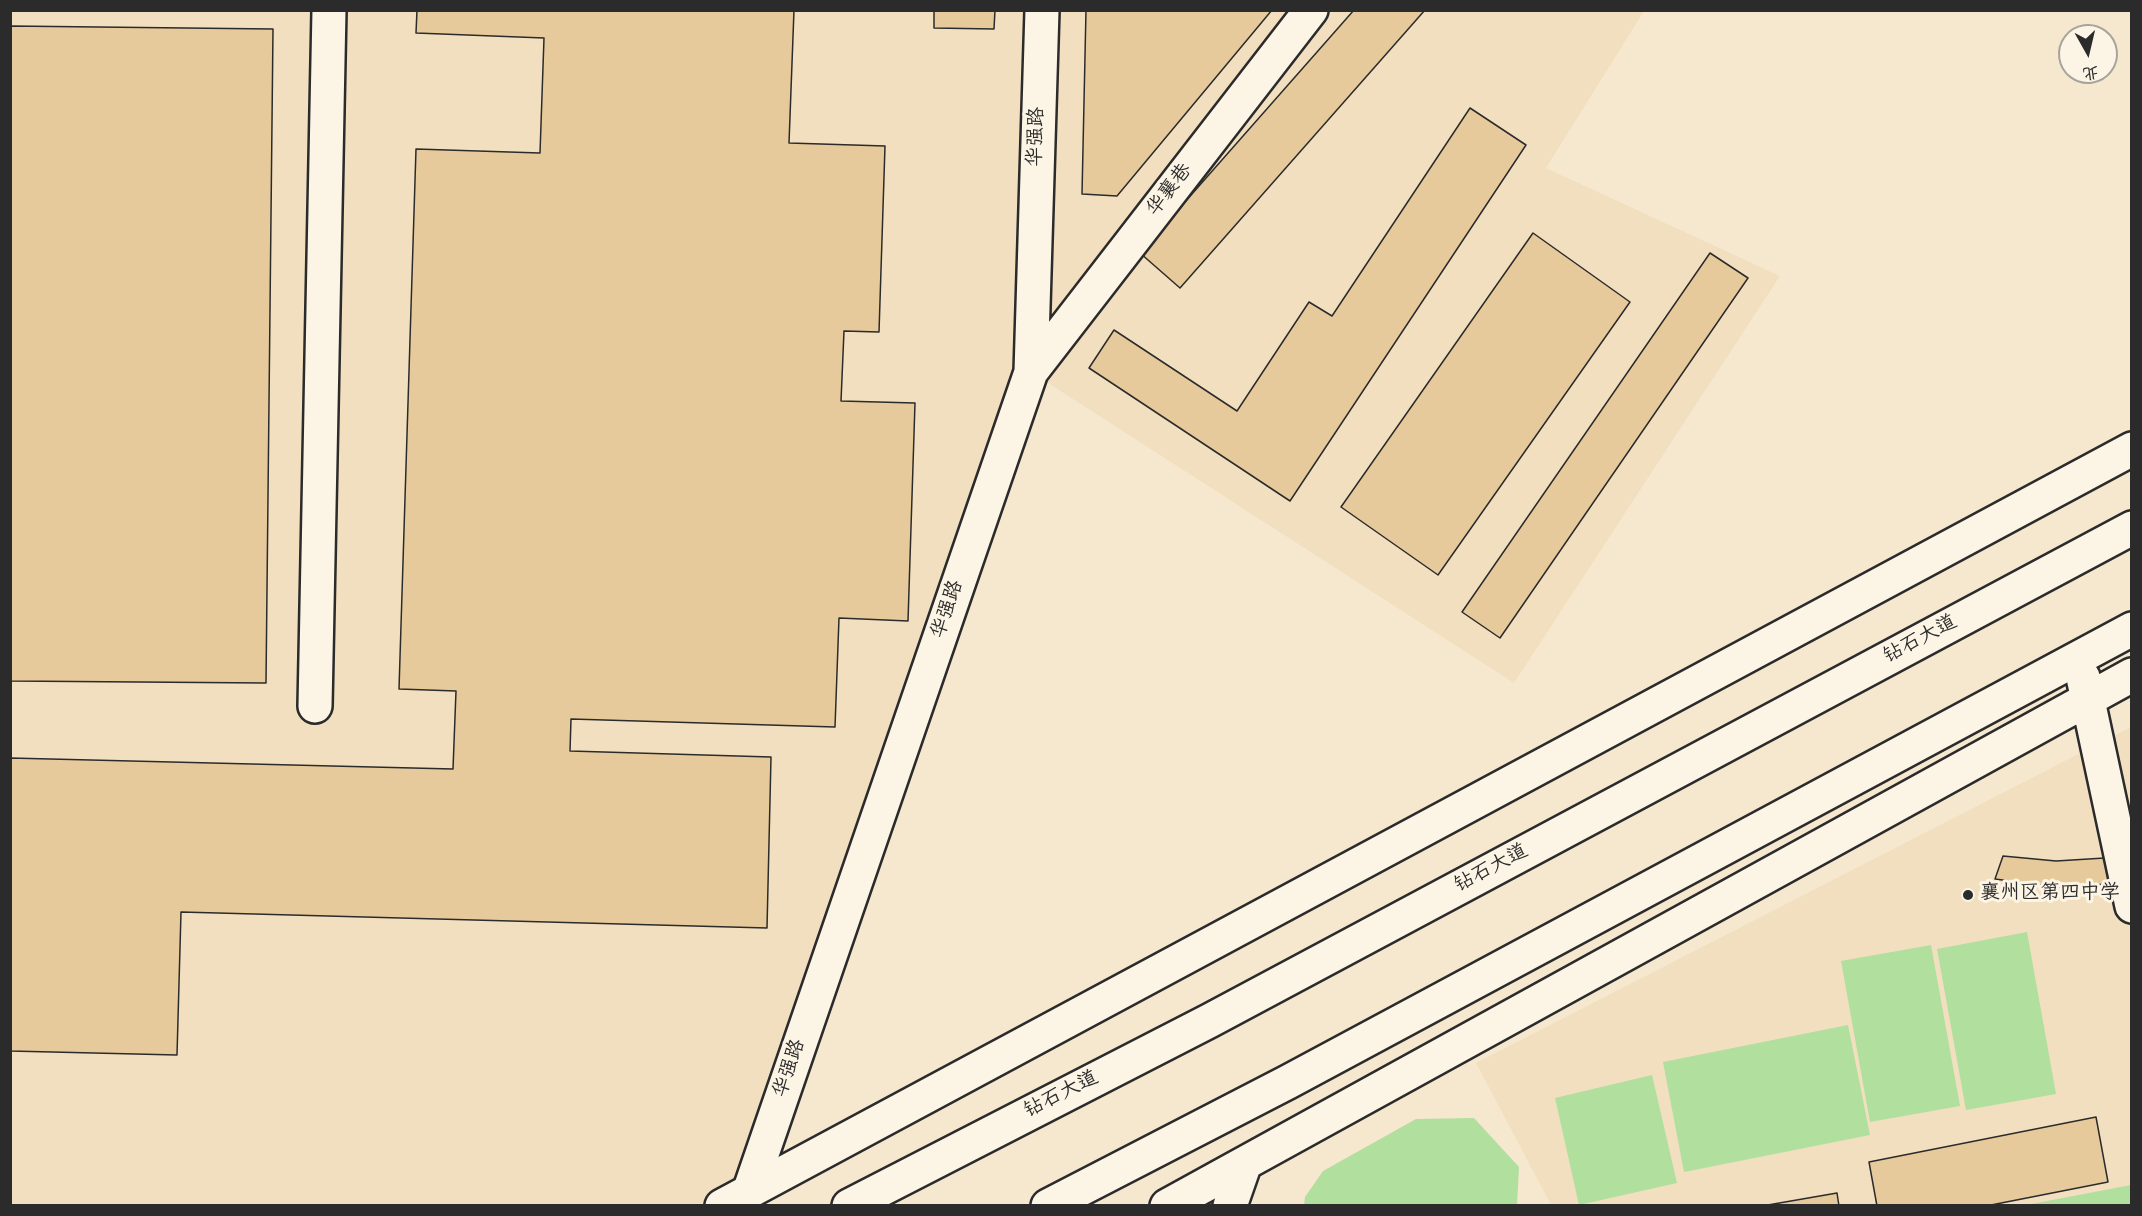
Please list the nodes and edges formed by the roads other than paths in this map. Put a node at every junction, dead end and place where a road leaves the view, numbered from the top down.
1 (329, 10) edge
2 (1041, 10) edge
3 (1311, 10) edge
4 (1031, 372) junction
5 (2132, 448) edge
6 (2132, 528) edge
7 (2132, 629) edge
8 (2079, 657) junction
9 (2132, 675) edge
10 (2087, 698) junction
11 (315, 706) dead end
12 (2132, 906) edge
13 (1245, 1162) junction
14 (755, 1197) edge
15 (722, 1206) edge
16 (849, 1206) edge
17 (1048, 1206) edge
18 (1167, 1206) edge
19 (1230, 1206) edge

1 - 11 main road
2 - 4 main road, 华强路
3 - 4 main road, 华襄巷
4 - 14 main road, 华强路
5 - 14 main road
6 - 16 main road, 钻石大道
7 - 8 main road
8 - 10 main road
8 - 17 main road
9 - 10 main road
10 - 12 main road
10 - 13 main road
13 - 18 main road
13 - 19 main road
14 - 15 main road

